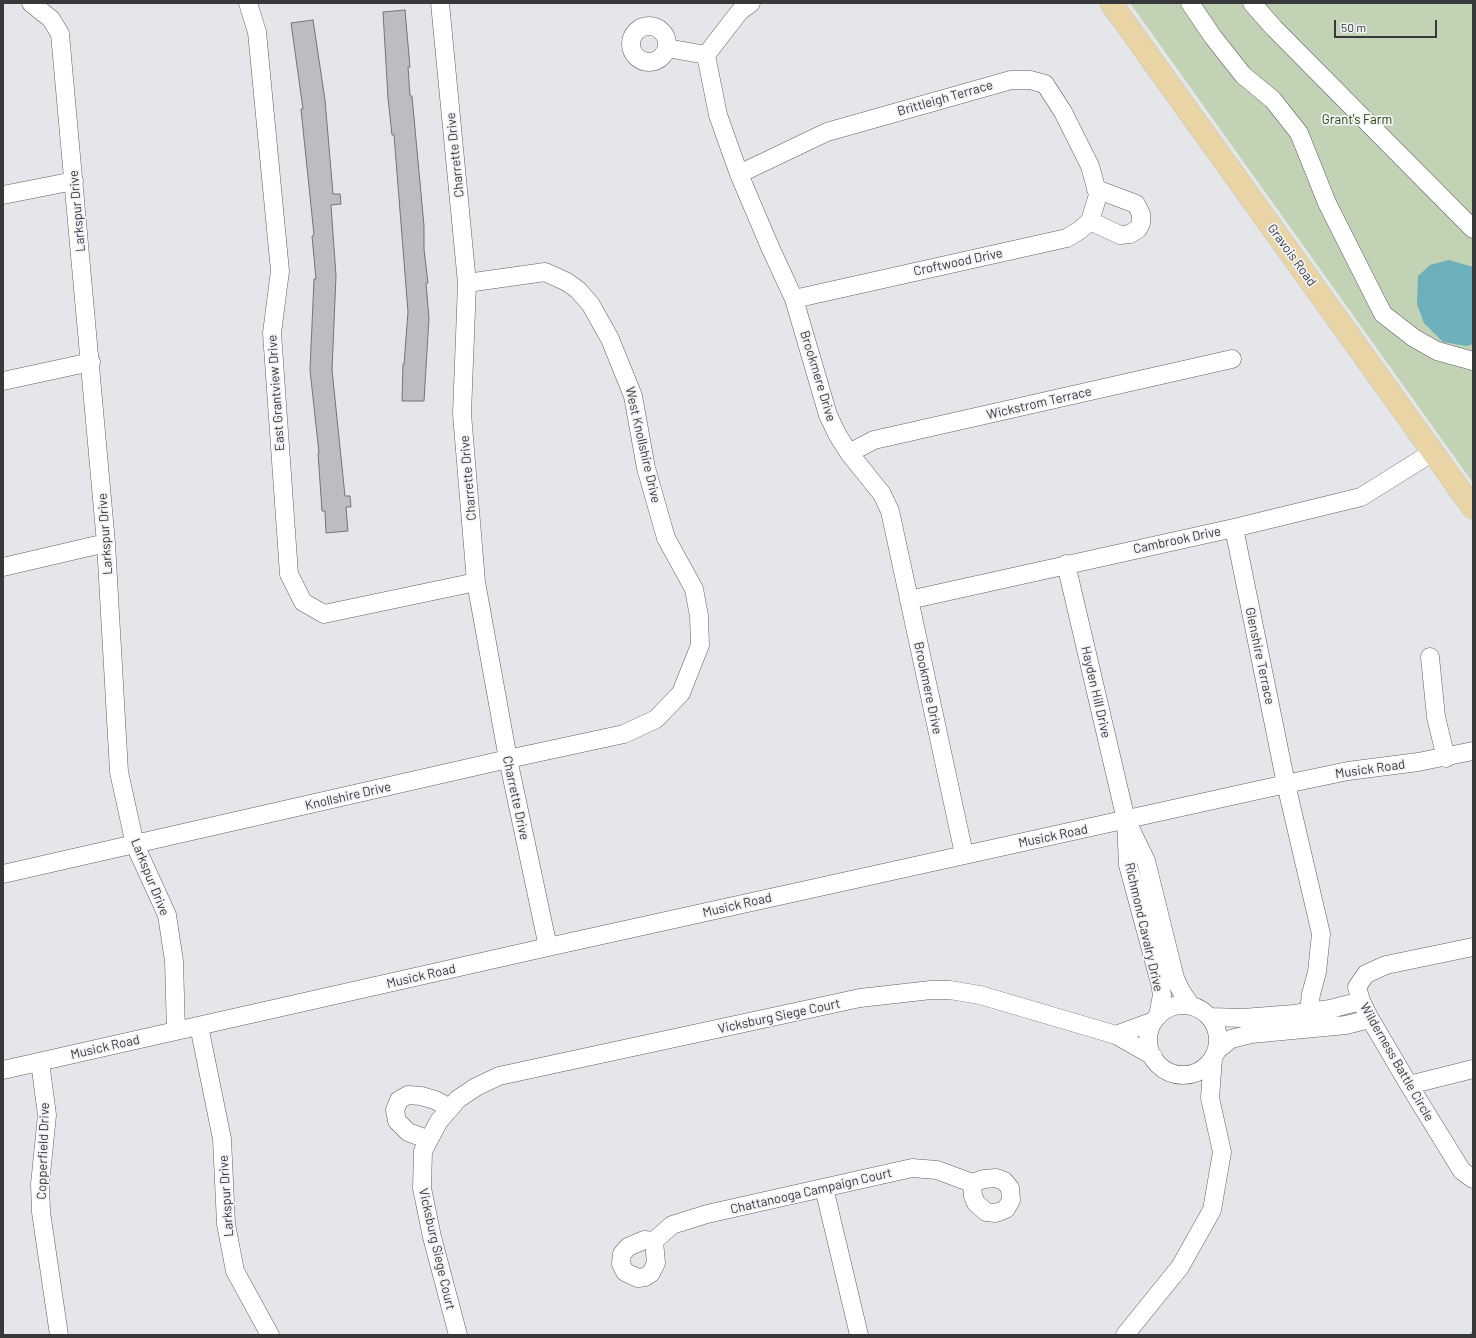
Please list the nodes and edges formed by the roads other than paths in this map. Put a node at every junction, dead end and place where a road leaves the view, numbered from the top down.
1 (30, 3) edge
2 (53, 3) edge
3 (248, 3) edge
4 (440, 3) edge
5 (750, 3) edge
6 (1111, 3) edge
7 (1190, 3) edge
8 (1252, 3) edge
9 (57, 30) junction
10 (667, 48) dead end
11 (706, 55) junction
12 (739, 174) junction
13 (74, 181) junction
14 (1097, 192) junction
15 (3, 195) edge
16 (1090, 221) junction
17 (1473, 229) edge
18 (467, 283) junction
19 (794, 299) junction
20 (1232, 359) dead end
21 (1473, 361) edge
22 (91, 362) junction
23 (3, 381) edge
24 (1433, 452) junction
25 (849, 453) junction
26 (1473, 508) edge
27 (1234, 528) junction
28 (106, 544) junction
29 (1066, 564) junction
30 (3, 567) edge
31 (476, 582) junction
32 (909, 600) junction
33 (1430, 657) dead end
34 (681, 693) joint
35 (1473, 751) edge
36 (1446, 758) junction
37 (508, 759) junction
38 (1286, 784) junction
39 (1126, 820) junction
40 (136, 845) junction
41 (964, 854) junction
42 (3, 874) edge
43 (548, 947) junction
44 (1473, 947) edge
45 (1191, 1006) junction
46 (1365, 1009) junction
47 (1210, 1017) junction
48 (1156, 1018) junction
49 (1310, 1020) junction
50 (199, 1026) junction
51 (176, 1031) junction
52 (1116, 1035) junction
53 (1214, 1055) junction
54 (1153, 1056) junction
55 (40, 1062) junction
56 (1473, 1069) edge
57 (3, 1070) edge
58 (1182, 1074) junction
59 (1409, 1085) junction
60 (1210, 1098) junction
61 (450, 1108) junction
62 (429, 1140) junction
63 (1473, 1179) edge
64 (972, 1183) dead end
65 (824, 1188) junction
66 (654, 1241) dead end
67 (59, 1335) edge
68 (270, 1335) edge
69 (458, 1335) edge
70 (859, 1335) edge
71 (1125, 1335) edge

1 - 9 street, Larkspur Drive
2 - 9 street, Larkspur Drive
3 - 31 street, East Grantview Drive
4 - 18 street, Charrette Drive
5 - 11 street
6 - 24 main road, Gravois Road
7 - 21 street
8 - 17 street
9 - 13 street, Larkspur Drive
10 - 11 street
11 - 12 street, Brookmere Drive
12 - 14 street, Brittleigh Terrace
12 - 19 street, Brookmere Drive
13 - 15 street
13 - 22 street, Larkspur Drive
14 - 16 street
14 - 16 street
16 - 19 street, Croftwood Drive
18 - 31 street, Charrette Drive
18 - 34 street, West Knollshire Drive
19 - 25 street, Brookmere Drive
20 - 25 street, Wickstrom Terrace
22 - 23 street
22 - 28 street, Larkspur Drive
24 - 26 main road, Gravois Road
24 - 27 street, Cambrook Drive
25 - 32 street, Brookmere Drive
27 - 29 street, Cambrook Drive
27 - 38 street, Glenshire Terrace
28 - 30 street
28 - 40 street, Larkspur Drive
29 - 32 street, Cambrook Drive
29 - 39 street, Hayden Hill Drive
31 - 37 street, Charrette Drive
32 - 41 street, Brookmere Drive
33 - 36 street
34 - 37 street, Knollshire Drive
35 - 36 street, Musick Road
36 - 38 street, Musick Road
37 - 40 street, Knollshire Drive
37 - 43 street, Charrette Drive
38 - 39 street, Musick Road
38 - 49 street, Glenshire Terrace
39 - 41 street, Musick Road
39 - 45 street, Richmond Cavalry Drive
39 - 48 street, Richmond Cavalry Drive
40 - 42 street, Knollshire Drive
40 - 51 street, Larkspur Drive
41 - 43 street, Musick Road
43 - 50 street, Musick Road
44 - 46 street, Wilderness Battle Circle
45 - 47 street
45 - 48 street
46 - 49 street
46 - 59 street, Wilderness Battle Circle
47 - 49 street
47 - 53 street
48 - 52 street
48 - 54 street
49 - 53 street
50 - 51 street, Musick Road
50 - 68 street, Larkspur Drive
51 - 55 street, Musick Road
52 - 54 street, Vicksburg Siege Court
52 - 61 street, Vicksburg Siege Court
53 - 58 street
53 - 60 street
54 - 58 street
55 - 57 street, Musick Road
55 - 67 street, Copperfield Drive
56 - 59 street
58 - 60 street
59 - 63 street, Wilderness Battle Circle
60 - 71 street
61 - 62 street, Vicksburg Siege Court
61 - 62 street
62 - 69 street, Vicksburg Siege Court
64 - 65 street, Chattanooga Campaign Court
65 - 66 street, Chattanooga Campaign Court
65 - 70 street

